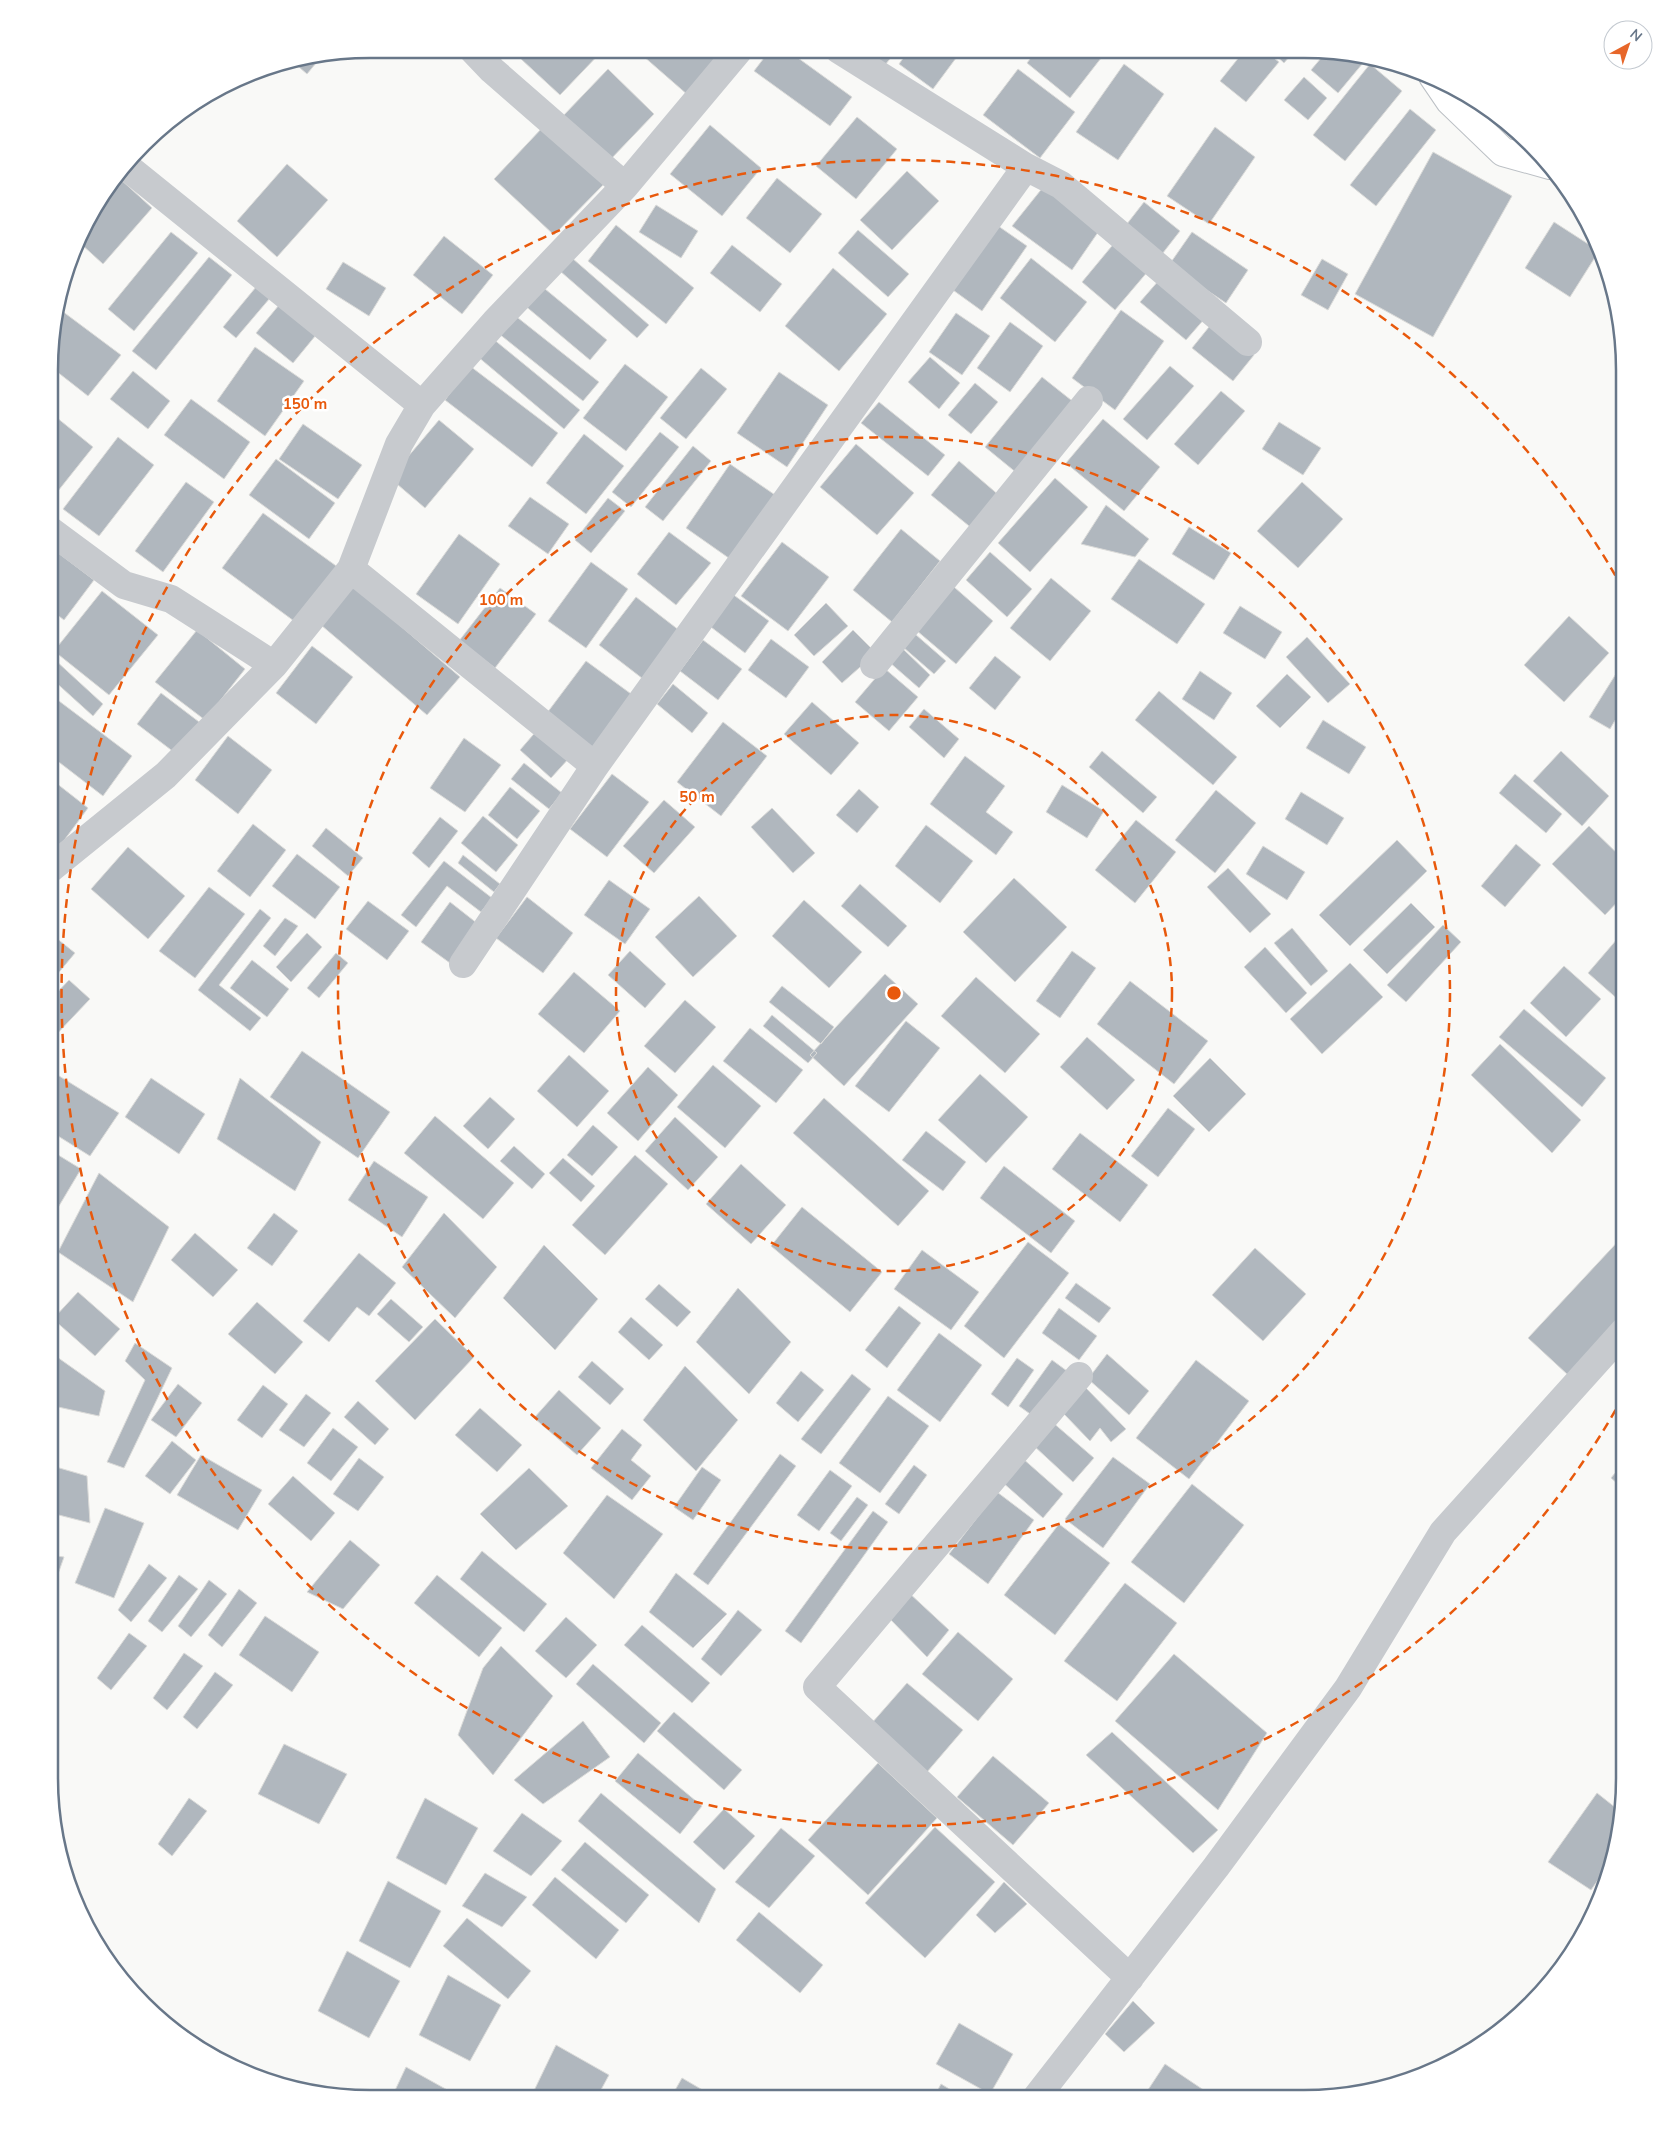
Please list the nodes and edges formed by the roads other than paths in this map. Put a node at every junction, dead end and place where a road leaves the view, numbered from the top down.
1 (481, 58) edge
2 (732, 58) edge
3 (852, 58) edge
4 (1443, 90) edge
5 (1535, 161) edge
6 (1026, 167) junction
7 (130, 169) edge
8 (625, 186) junction
9 (1248, 342) dead end
10 (1089, 400) dead end
11 (422, 405) junction
12 (58, 536) edge
13 (351, 569) junction
14 (274, 665) junction
15 (874, 665) dead end
16 (595, 766) junction
17 (58, 863) edge
18 (464, 964) dead end
19 (1616, 1340) edge
20 (1079, 1376) dead end
21 (1130, 1978) junction
22 (1042, 2090) edge

1 - 8 street
2 - 8 street
3 - 6 street
4 - 5 street
6 - 9 street
6 - 16 street
7 - 11 street
8 - 11 street
10 - 15 street
11 - 13 street
12 - 14 street
13 - 14 street
13 - 16 street
14 - 17 street
16 - 18 street
19 - 21 street
20 - 21 street
21 - 22 street

